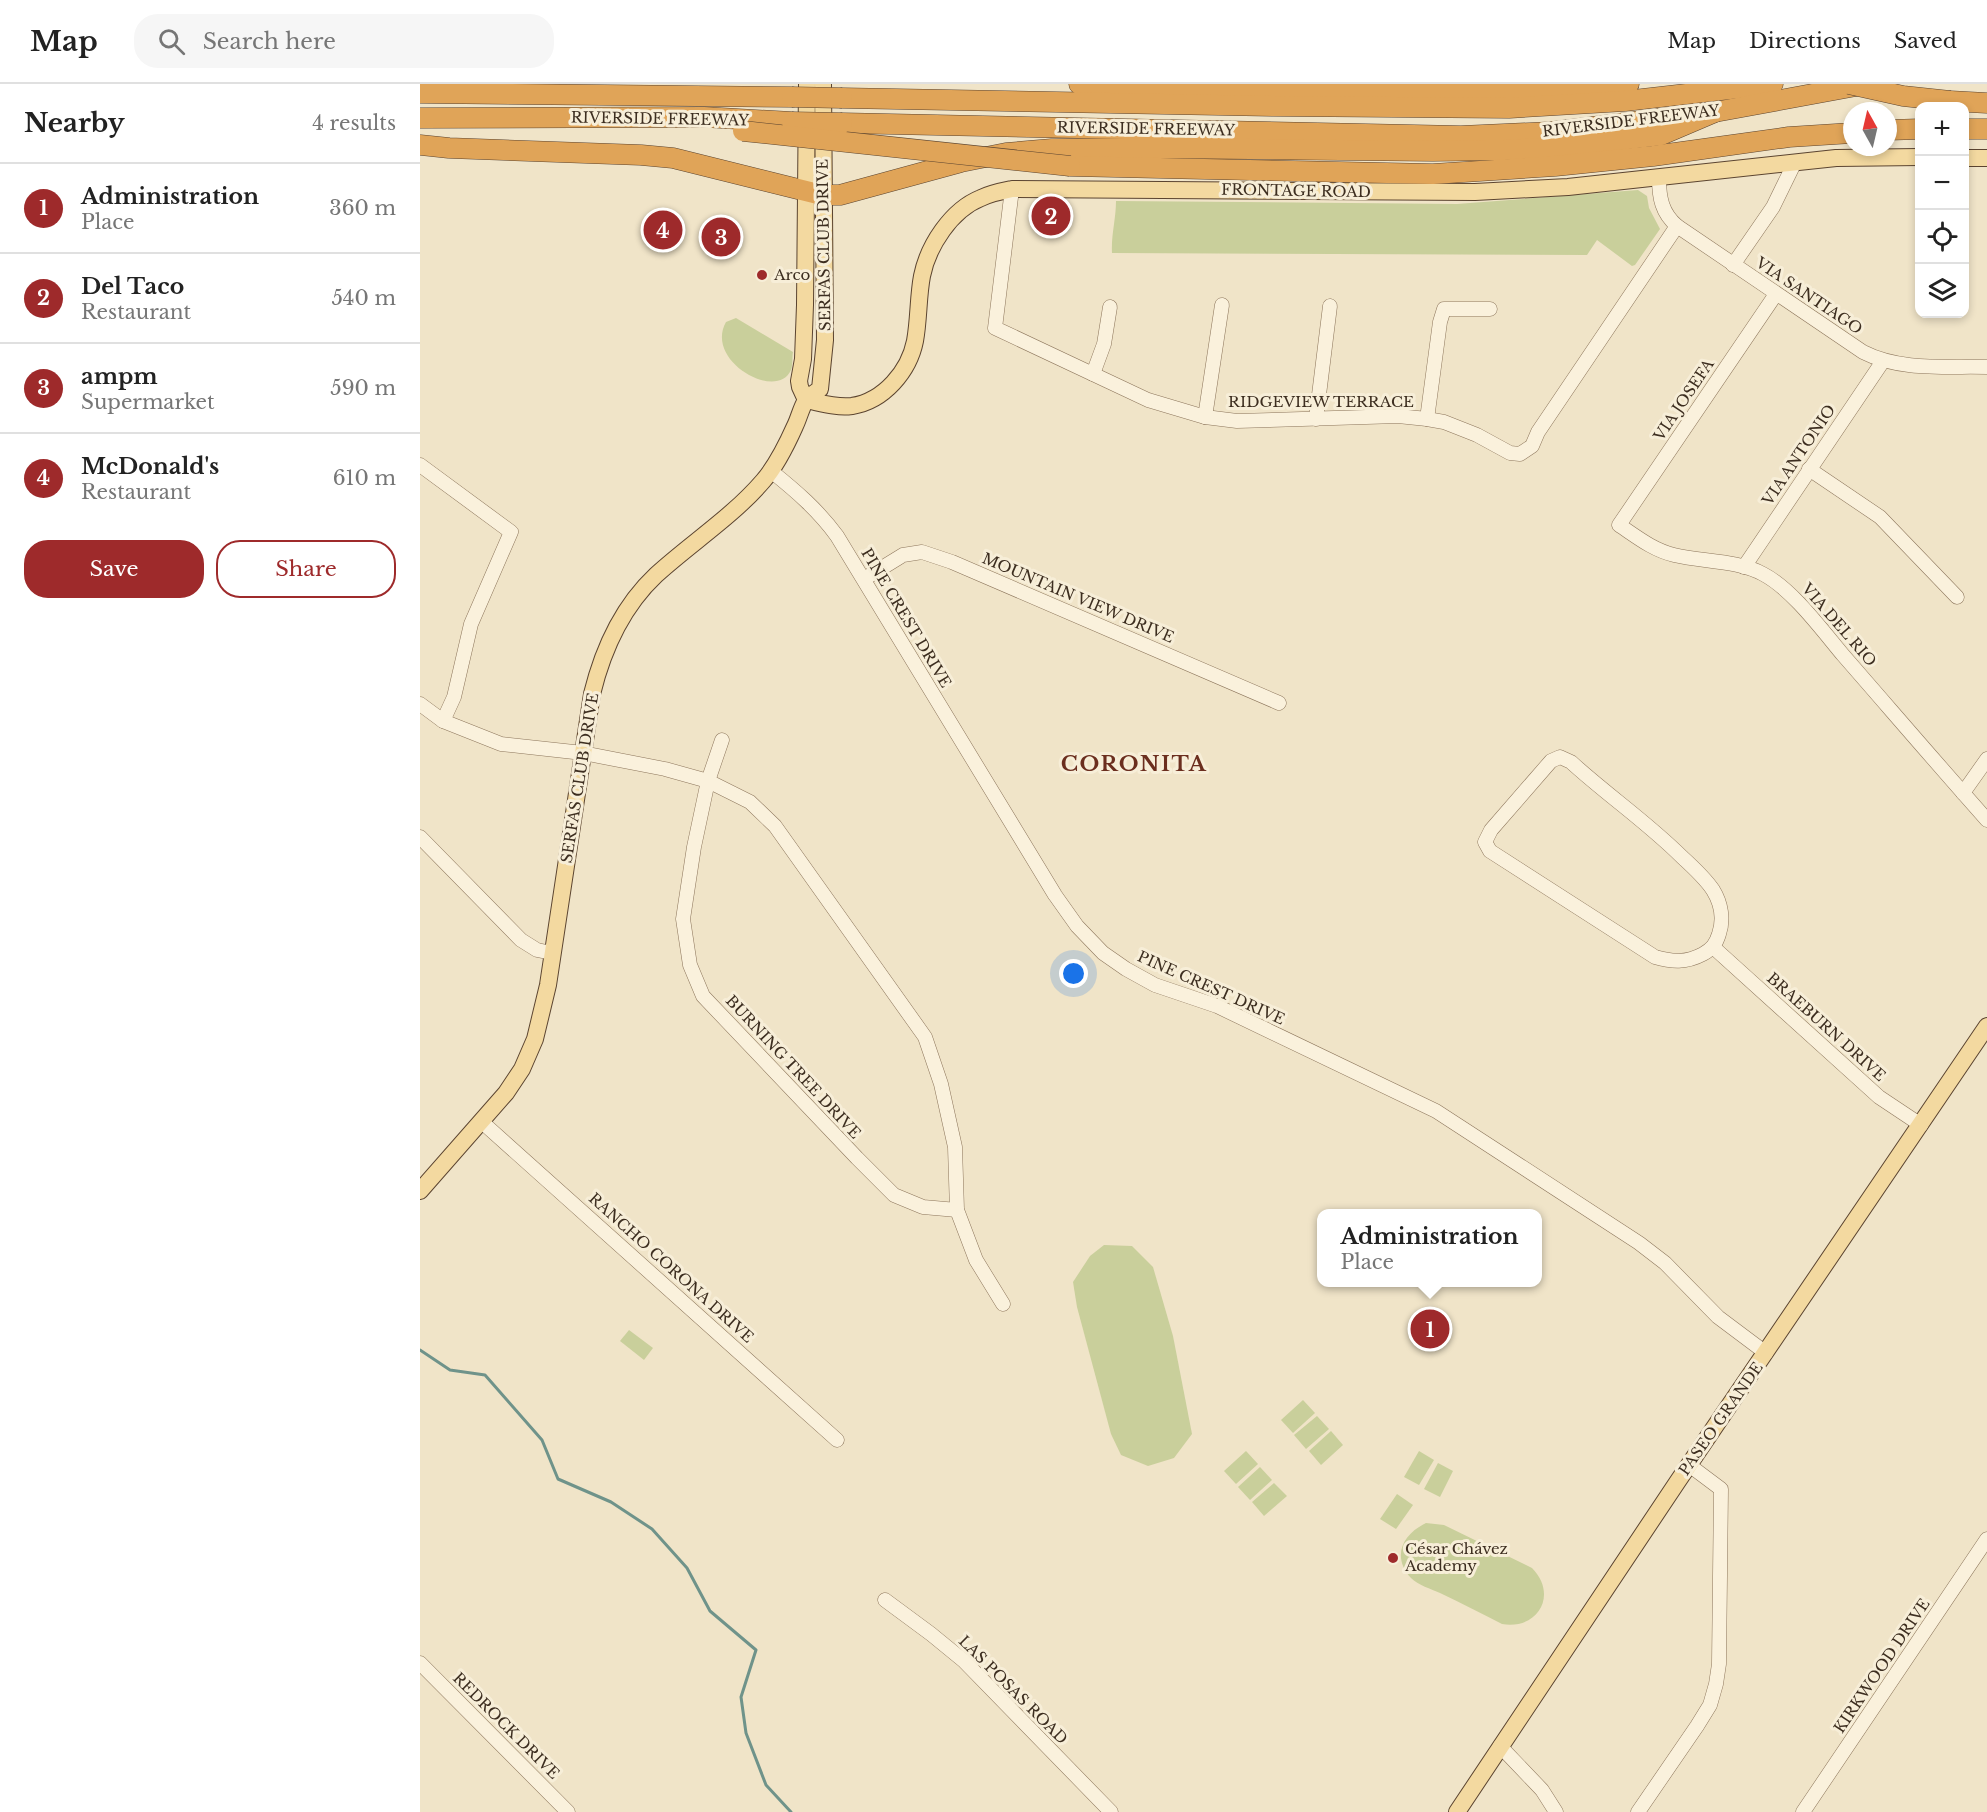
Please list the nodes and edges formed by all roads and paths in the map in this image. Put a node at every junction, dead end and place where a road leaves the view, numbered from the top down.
1 (807, 84) edge
2 (823, 84) edge
3 (1079, 84) edge
4 (1629, 84) edge
5 (1773, 84) edge
6 (1849, 84) edge
7 (1869, 84) edge
8 (420, 93) edge
9 (1987, 103) edge
10 (1715, 112) junction
11 (704, 117) junction
12 (420, 118) edge
13 (1915, 129) edge
14 (1969, 129) edge
15 (1987, 129) edge
16 (1897, 130) edge
17 (1843, 134) edge
18 (420, 145) edge
19 (1915, 157) edge
20 (1969, 158) edge
21 (1987, 158) edge
22 (1795, 162) junction
23 (1659, 178) junction
24 (1012, 189) junction
25 (814, 193) junction
26 (1677, 226) junction
27 (1733, 265) junction
28 (1776, 294) junction
29 (1221, 305) dead end
30 (1330, 306) dead end
31 (1110, 307) dead end
32 (1490, 309) dead end
33 (1882, 361) junction
34 (1987, 367) edge
35 (1094, 374) junction
36 (806, 400) junction
37 (1205, 417) junction
38 (1317, 419) junction
39 (1427, 419) junction
40 (421, 468) edge
41 (1809, 469) junction
42 (771, 471) junction
43 (1619, 525) joint
44 (1744, 567) junction
45 (864, 579) junction
46 (1957, 597) dead end
47 (1279, 703) dead end
48 (420, 704) edge
49 (443, 721) junction
50 (722, 740) dead end
51 (583, 753) junction
52 (1987, 759) edge
53 (708, 781) junction
54 (1963, 793) junction
55 (1987, 820) edge
56 (420, 837) edge
57 (1713, 947) junction
58 (552, 953) junction
59 (1987, 1026) edge
60 (482, 1122) junction
61 (1921, 1125) junction
62 (420, 1191) edge
63 (957, 1210) junction
64 (1004, 1304) dead end
65 (1766, 1353) junction
66 (837, 1440) dead end
67 (1689, 1465) junction
68 (1987, 1539) edge
69 (885, 1600) dead end
70 (420, 1663) edge
71 (1500, 1746) junction
72 (568, 1812) edge
73 (1111, 1812) edge
74 (1457, 1812) edge
75 (1556, 1812) edge
76 (1638, 1812) edge
77 (1803, 1812) edge

1 - 25 main road, SERFAS CLUB DRIVE
2 - 25 main road, SERFAS CLUB DRIVE
3 - 4 highway
5 - 8 highway, bridge
6 - 9 highway, bridge
7 - 10 highway, RIVERSIDE FREEWAY
10 - 11 highway, RIVERSIDE FREEWAY, bridge
10 - 25 highway
11 - 12 highway, RIVERSIDE FREEWAY
11 - 17 highway, bridge
13 - 16 highway
14 - 15 highway
18 - 25 highway
19 - 22 main road, FRONTAGE ROAD
20 - 21 main road
22 - 23 main road, FRONTAGE ROAD
22 - 27 street
23 - 24 main road, FRONTAGE ROAD
23 - 26 street, VIA SANTIAGO
24 - 35 street, RIDGEVIEW TERRACE
24 - 36 main road, FRONTAGE ROAD
25 - 36 main road, SERFAS CLUB DRIVE
26 - 27 street, VIA SANTIAGO
26 - 39 street, RIDGEVIEW TERRACE
27 - 28 street, VIA SANTIAGO
28 - 33 street, VIA SANTIAGO
28 - 43 street, VIA JOSEFA
29 - 37 street
30 - 38 street
31 - 35 street
32 - 39 street
33 - 34 street, VIA SANTIAGO
33 - 41 street, VIA ANTONIO
35 - 37 street, RIDGEVIEW TERRACE
36 - 42 main road, SERFAS CLUB DRIVE
37 - 38 street, RIDGEVIEW TERRACE
38 - 39 street, RIDGEVIEW TERRACE
40 - 49 street
41 - 44 street, VIA ANTONIO
41 - 46 street
42 - 45 street, PINE CREST DRIVE
42 - 51 main road, SERFAS CLUB DRIVE
43 - 44 street, VIA DEL RIO
44 - 54 street, VIA DEL RIO
45 - 47 street, MOUNTAIN VIEW DRIVE
45 - 65 street, PINE CREST DRIVE
48 - 49 street
49 - 51 street
50 - 53 street, BURNING TREE DRIVE
51 - 53 street
51 - 58 main road, SERFAS CLUB DRIVE
52 - 54 street
53 - 63 street
53 - 63 street, BURNING TREE DRIVE
54 - 55 street, VIA DEL RIO
56 - 58 street
57 - 57 street
57 - 61 street, BRAEBURN DRIVE
58 - 60 main road, SERFAS CLUB DRIVE
59 - 61 main road, PASEO GRANDE
60 - 62 main road, SERFAS CLUB DRIVE
60 - 66 street, RANCHO CORONA DRIVE
61 - 65 main road, PASEO GRANDE
63 - 64 street
65 - 67 main road, PASEO GRANDE
67 - 71 main road, PASEO GRANDE
67 - 76 street
68 - 77 street, KIRKWOOD DRIVE
69 - 73 street, LAS POSAS ROAD
70 - 72 street, REDROCK DRIVE
71 - 74 main road, PASEO GRANDE
71 - 75 street

